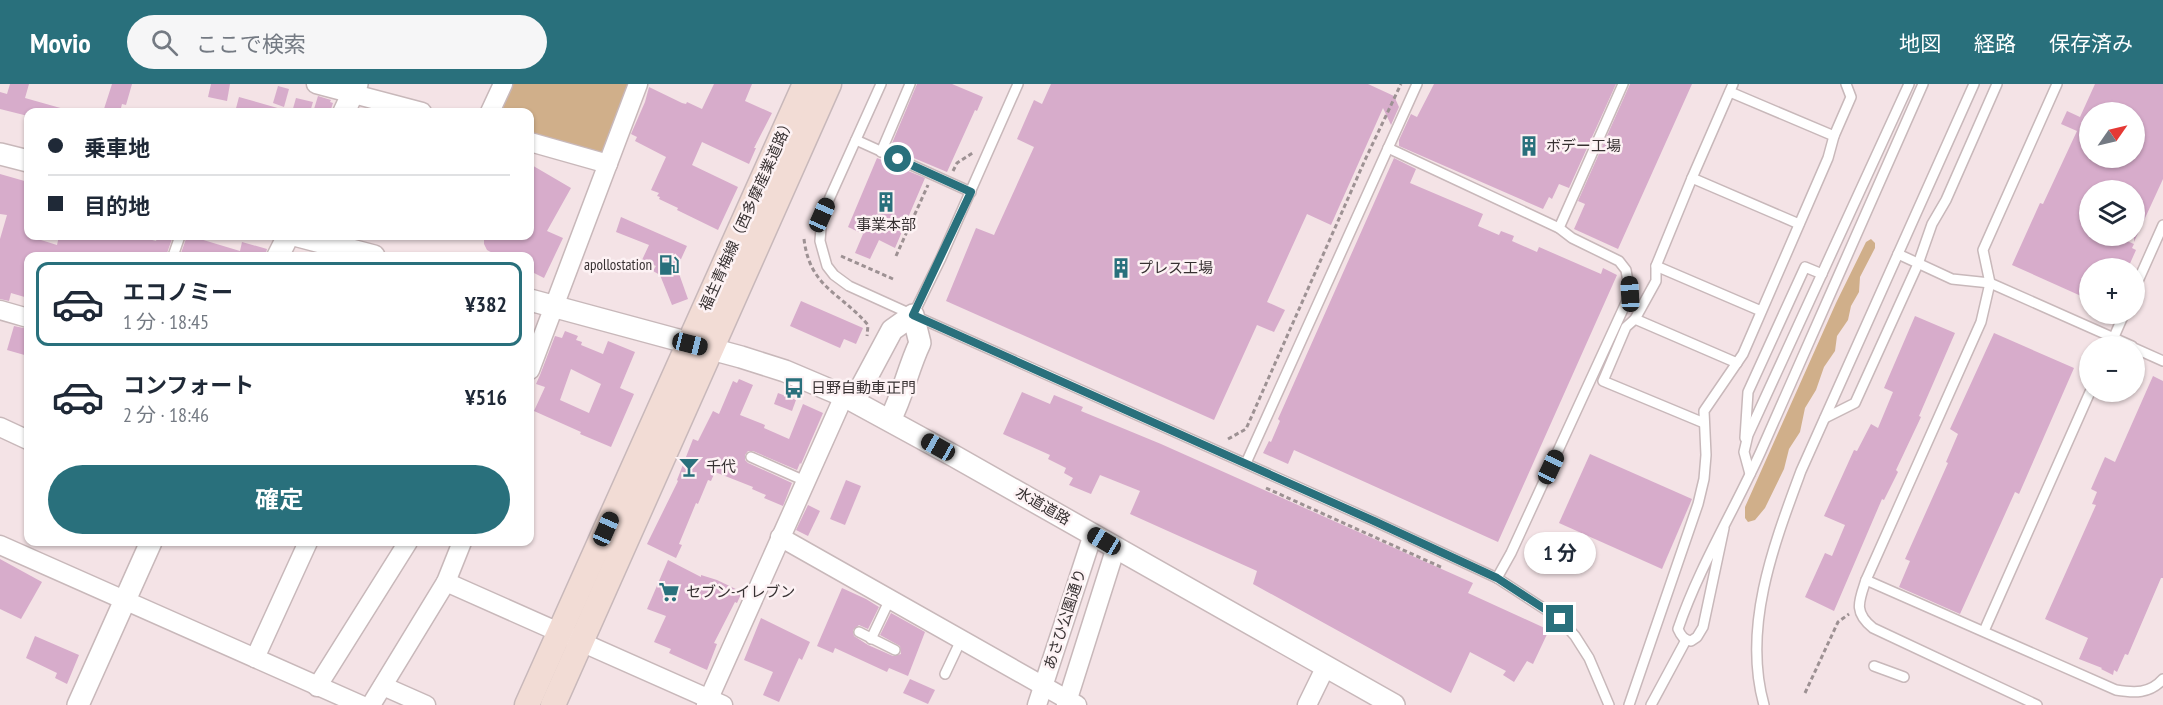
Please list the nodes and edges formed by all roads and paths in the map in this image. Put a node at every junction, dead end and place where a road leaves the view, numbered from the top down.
1 (316, 84) edge
2 (503, 84) edge
3 (638, 84) edge
4 (805, 84) edge
5 (829, 84) edge
6 (881, 84) edge
7 (910, 84) edge
8 (1018, 84) edge
9 (1401, 84) edge
10 (1417, 84) edge
11 (1623, 84) edge
12 (1846, 84) edge
13 (1909, 84) edge
14 (1923, 84) edge
15 (1974, 84) edge
16 (1997, 84) edge
17 (2057, 84) edge
18 (1731, 88) edge
19 (351, 97) edge
20 (403, 108) edge
21 (492, 108) edge
22 (1834, 136) junction
23 (856, 140) junction
24 (534, 143) edge
25 (1388, 148) junction
26 (976, 151) dead end
27 (881, 152) junction
28 (0, 154) edge
29 (24, 160) edge
30 (608, 164) junction
31 (951, 176) dead end
32 (1692, 178) junction
33 (930, 180) dead end
34 (971, 192) junction
35 (1799, 224) junction
36 (2163, 225) edge
37 (1559, 228) junction
38 (313, 240) edge
39 (359, 252) edge
40 (1898, 254) junction
41 (841, 256) dead end
42 (896, 256) dead end
43 (1918, 264) junction
44 (2145, 265) edge
45 (1656, 266) junction
46 (1822, 274) junction
47 (893, 279) dead end
48 (1990, 283) junction
49 (534, 301) edge
50 (554, 306) junction
51 (0, 310) edge
52 (1761, 311) junction
53 (913, 315) junction
54 (24, 317) edge
55 (861, 317) dead end
56 (1635, 319) junction
57 (2100, 336) edge
58 (867, 340) dead end
59 (701, 346) junction
60 (2145, 353) edge
61 (534, 359) edge
62 (2163, 361) edge
63 (1737, 363) junction
64 (849, 398) junction
65 (2086, 402) edge
66 (1825, 418) junction
67 (890, 420) junction
68 (1704, 423) junction
69 (0, 427) edge
70 (24, 438) edge
71 (1228, 439) dead end
72 (1745, 444) junction
73 (751, 457) dead end
74 (1246, 463) junction
75 (1750, 474) junction
76 (805, 481) junction
77 (1724, 528) junction
78 (1093, 534) junction
79 (780, 537) junction
80 (0, 545) edge
81 (149, 546) edge
82 (306, 546) edge
83 (405, 546) edge
84 (460, 546) edge
85 (1116, 547) junction
86 (1497, 578) junction
87 (1866, 580) junction
88 (446, 582) junction
89 (890, 599) junction
90 (124, 600) junction
91 (1858, 609) junction
92 (1984, 631) junction
93 (859, 632) dead end
94 (570, 636) junction
95 (871, 639) junction
96 (961, 640) junction
97 (1686, 640) junction
98 (895, 650) dead end
99 (255, 658) junction
100 (1326, 666) junction
101 (1874, 666) dead end
102 (945, 674) dead end
103 (1904, 677) dead end
104 (2163, 679) edge
105 (383, 686) junction
106 (1043, 686) junction
107 (317, 687) junction
108 (1805, 693) dead end
109 (712, 703) edge
110 (1070, 703) edge
111 (78, 705) edge
112 (361, 705) edge
113 (371, 705) edge
114 (426, 705) edge
115 (527, 705) edge
116 (553, 705) edge
117 (1037, 705) edge
118 (1307, 705) edge
119 (1394, 705) edge
120 (1609, 705) edge
121 (1629, 705) edge
122 (1651, 705) edge
123 (1764, 705) edge
124 (2037, 705) edge

1 - 19 street
2 - 21 street
3 - 30 street
4 - 59 main road, 福生青梅線（西多摩産業道路）
5 - 59 main road, 福生青梅線（西多摩産業道路）
6 - 23 lane
7 - 27 lane
8 - 34 lane
9 - 71 path
10 - 25 lane
11 - 37 lane
12 - 22 lane
13 - 46 lane
14 - 75 lane
15 - 40 lane
16 - 43 lane
17 - 48 lane
18 - 22 lane
18 - 32 lane
19 - 20 street
22 - 35 lane
23 - 27 lane
23 - 53 lane
24 - 30 street
25 - 37 lane
25 - 74 lane
26 - 31 path
27 - 34 lane
28 - 29 street
30 - 50 street
32 - 35 lane
32 - 45 lane
33 - 42 path
34 - 53 lane
35 - 52 lane
36 - 44 lane
37 - 86 lane
38 - 39 street
40 - 43 lane
40 - 66 lane
41 - 47 path
43 - 48 lane
43 - 66 lane
45 - 52 lane
45 - 56 lane
46 - 72 lane
46 - 72 lane
48 - 57 lane
48 - 87 lane
49 - 50 street, 水道道路
50 - 59 street, 水道道路
50 - 61 street
51 - 54 street
52 - 63 lane
53 - 64 street
53 - 67 street
53 - 74 lane
55 - 58 path
56 - 63 lane
56 - 68 lane
59 - 64 street, 水道道路
59 - 94 main road, 福生青梅線（西多摩産業道路）
60 - 62 lane
63 - 68 lane
64 - 67 street, 水道道路
64 - 76 street
65 - 92 lane
66 - 123 lane
67 - 78 street, 水道道路
68 - 121 lane
69 - 70 street
72 - 75 lane
73 - 76 lane
74 - 86 lane
75 - 77 lane
76 - 79 street
77 - 97 lane
77 - 97 lane
78 - 85 street, 水道道路
78 - 106 street, あさひ公園通り
79 - 89 street
79 - 109 street
80 - 90 street
81 - 90 street
82 - 99 street
83 - 107 street
84 - 88 street
85 - 100 street, 水道道路
85 - 110 street, あさひ公園通り
86 - 120 lane
87 - 91 lane
87 - 92 lane
88 - 94 street
88 - 105 street
89 - 95 lane
89 - 96 street
90 - 99 street
90 - 111 street
91 - 108 path
91 - 124 lane
92 - 104 lane
93 - 95 lane
94 - 109 street
94 - 115 main road, 福生青梅線（西多摩産業道路）
94 - 116 main road, 福生青梅線（西多摩産業道路）
95 - 98 lane
96 - 102 lane
96 - 106 street
97 - 122 lane
99 - 107 street
100 - 118 street
100 - 119 street, 水道道路
101 - 103 lane
105 - 113 street
105 - 114 street
106 - 110 street
106 - 117 street, あさひ公園通り
107 - 112 street

